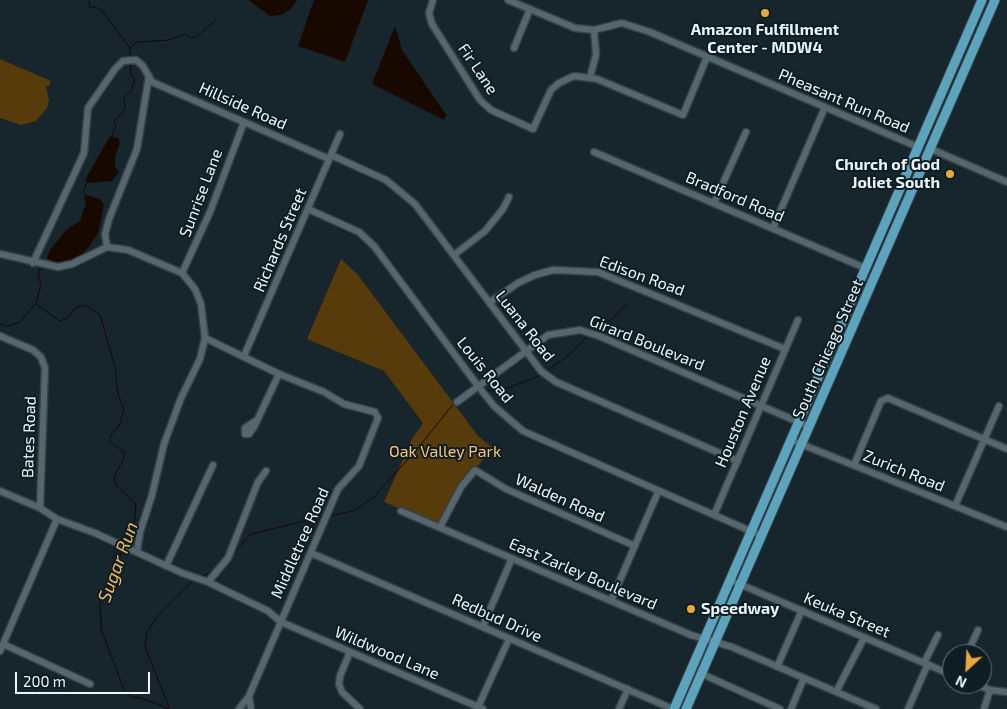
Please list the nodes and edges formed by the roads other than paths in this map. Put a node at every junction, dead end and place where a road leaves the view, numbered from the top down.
1 (433, 0) edge
2 (508, 0) edge
3 (982, 0) edge
4 (995, 0) edge
5 (530, 10) junction
6 (594, 30) junction
7 (514, 48) dead end
8 (708, 57) junction
9 (957, 58) junction
10 (968, 63) junction
11 (149, 76) junction
12 (590, 77) junction
13 (825, 107) junction
14 (244, 122) junction
15 (926, 128) junction
16 (746, 132) dead end
17 (938, 133) junction
18 (340, 134) dead end
19 (918, 147) junction
20 (931, 149) junction
21 (594, 152) dead end
22 (330, 157) junction
23 (1007, 182) edge
24 (509, 197) dead end
25 (714, 203) junction
26 (308, 209) junction
27 (887, 217) junction
28 (900, 223) junction
29 (773, 228) junction
30 (107, 247) junction
31 (0, 254) edge
32 (454, 255) junction
33 (33, 263) junction
34 (865, 268) junction
35 (182, 273) junction
36 (490, 302) junction
37 (798, 320) dead end
38 (0, 336) edge
39 (205, 338) junction
40 (785, 349) junction
41 (526, 351) junction
42 (244, 356) junction
43 (279, 374) junction
44 (478, 386) junction
45 (457, 402) dead end
46 (761, 406) junction
47 (999, 406) dead end
48 (257, 420) dead end
49 (799, 422) junction
50 (810, 427) junction
51 (984, 439) junction
52 (791, 440) junction
53 (802, 444) junction
54 (1007, 449) edge
55 (738, 461) junction
56 (213, 465) dead end
57 (854, 465) junction
58 (266, 471) dead end
59 (0, 492) edge
60 (658, 492) junction
61 (955, 506) junction
62 (40, 508) junction
63 (401, 511) dead end
64 (714, 515) junction
65 (57, 519) junction
66 (440, 527) junction
67 (1007, 527) edge
68 (752, 531) junction
69 (762, 536) junction
70 (635, 546) junction
71 (134, 550) junction
72 (310, 553) junction
73 (512, 558) junction
74 (166, 566) junction
75 (730, 580) junction
76 (208, 582) junction
77 (741, 584) junction
78 (611, 601) junction
79 (802, 610) junction
80 (281, 622) junction
81 (482, 626) junction
82 (978, 630) dead end
83 (938, 635) dead end
84 (509, 638) junction
85 (864, 638) junction
86 (705, 640) junction
87 (715, 643) junction
88 (972, 644) edge
89 (2, 648) edge
90 (350, 652) junction
91 (926, 664) junction
92 (777, 667) junction
93 (942, 670) edge
94 (702, 674) junction
95 (804, 678) junction
96 (90, 684) dead end
97 (628, 689) junction
98 (992, 690) edge
99 (836, 692) junction
100 (1007, 692) edge
101 (989, 694) edge
102 (249, 696) junction
103 (481, 708) edge
104 (239, 709) edge
105 (251, 709) edge
106 (360, 709) edge
107 (619, 709) edge
108 (674, 709) edge
109 (686, 709) edge
110 (780, 709) edge
111 (791, 709) edge
112 (876, 709) edge
113 (908, 709) edge
114 (984, 709) edge

1 - 12 street, Fir Lane
2 - 5 street, Pheasant Run Road
3 - 9 main road, South Chicago Street
4 - 10 main road, South Chicago Street
5 - 6 street, Pheasant Run Road
5 - 7 street
6 - 8 street, Pheasant Run Road
6 - 12 street
8 - 12 street
8 - 13 street, Pheasant Run Road
9 - 10 street
9 - 15 main road, South Chicago Street
10 - 17 main road, South Chicago Street
11 - 14 street, Hillside Road
11 - 30 street
11 - 33 street, Hillside Road
13 - 19 street, Pheasant Run Road
13 - 29 street
14 - 22 street, Hillside Road
14 - 35 street, Sunrise Lane
15 - 17 street
15 - 19 main road, South Chicago Street
16 - 25 street
17 - 20 main road, South Chicago Street
18 - 22 street, Richards Street
19 - 27 main road, South Chicago Street
20 - 23 street
20 - 28 main road, South Chicago Street
21 - 25 street, Bradford Road
22 - 26 street, Richards Street
22 - 32 street, Luana Road
24 - 32 street
25 - 29 street, Bradford Road
26 - 42 street, Richards Street
26 - 44 street, Louis Road
27 - 28 street
27 - 34 main road, South Chicago Street
28 - 50 main road, South Chicago Street
29 - 34 street, Bradford Road
30 - 33 street
30 - 35 street
31 - 33 street
32 - 36 street, Luana Road
34 - 49 main road, South Chicago Street
35 - 39 street
36 - 40 street, Edison Road
36 - 41 street, Luana Road
37 - 40 street, Houston Avenue
38 - 62 street, Bates Road
39 - 42 street, Middletree Road
39 - 71 street
40 - 46 street, Houston Avenue
41 - 44 street, Girard Boulevard
41 - 46 street, Girard Boulevard
41 - 55 street, Luana Road
42 - 43 street, Middletree Road
43 - 48 street
43 - 72 street, Middletree Road
44 - 45 street, Girard Boulevard
44 - 60 street, Louis Road
46 - 49 street, Girard Boulevard
46 - 55 street, Houston Avenue
47 - 51 street
49 - 50 street, Girard Boulevard
49 - 52 main road, South Chicago Street
50 - 53 main road, South Chicago Street
51 - 54 street
51 - 57 street
51 - 61 street
52 - 53 street, Zurich Road
52 - 68 main road, South Chicago Street
53 - 57 street, Zurich Road
53 - 69 main road, South Chicago Street
55 - 64 street, Houston Avenue
56 - 74 street
57 - 61 street, Zurich Road
58 - 76 street
59 - 62 street, Wildwood Lane
60 - 64 street, Louis Road
60 - 70 street
61 - 67 street, Zurich Road
62 - 65 street, Wildwood Lane
63 - 66 street, East Zarley Boulevard
64 - 68 street, Louis Road
65 - 71 street, Wildwood Lane
65 - 89 street
66 - 70 street, Walden Road
66 - 73 street, East Zarley Boulevard
68 - 69 street, Louis Road
68 - 75 main road, South Chicago Street
69 - 77 main road, South Chicago Street
70 - 78 street
71 - 74 street, Wildwood Lane
72 - 80 street, Middletree Road
72 - 81 street, Redbud Drive
73 - 78 street, East Zarley Boulevard
73 - 81 street
74 - 76 street, Wildwood Lane
75 - 77 street, Keuka Street
75 - 86 main road, South Chicago Street
76 - 80 street, Wildwood Lane
77 - 79 street, Keuka Street
77 - 87 main road, South Chicago Street
78 - 86 street, East Zarley Boulevard
79 - 85 street, Keuka Street
79 - 92 street
80 - 90 street, Wildwood Lane
80 - 102 street, Middletree Road
81 - 84 street, Redbud Drive
82 - 88 street
83 - 91 street
84 - 97 street, Redbud Drive
84 - 103 street
85 - 91 street, Keuka Street
85 - 99 street
86 - 87 street, East Zarley Boulevard
86 - 108 main road, South Chicago Street
87 - 92 street, East Zarley Boulevard
87 - 94 main road, South Chicago Street
89 - 96 street
90 - 103 street, Wildwood Lane
90 - 106 street
91 - 93 street, Keuka Street
91 - 113 street
92 - 95 street, East Zarley Boulevard
94 - 109 main road, South Chicago Street
94 - 110 street
95 - 99 street, East Zarley Boulevard
95 - 111 street
97 - 107 street
97 - 108 street, Redbud Drive
98 - 100 street
99 - 112 street, East Zarley Boulevard
101 - 114 street
102 - 104 street, Middletree Road
102 - 105 street

